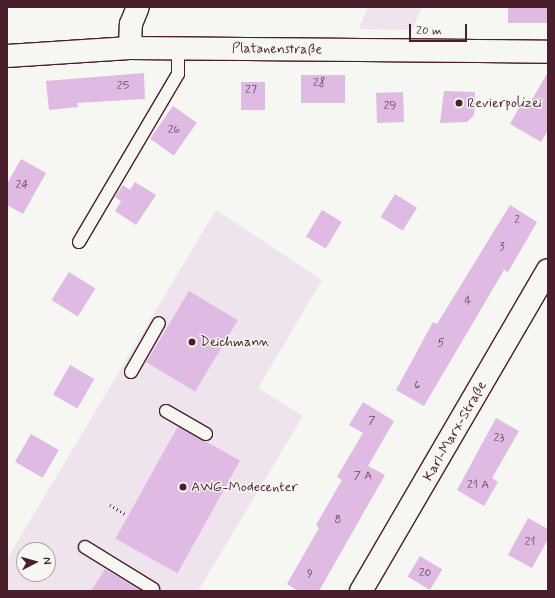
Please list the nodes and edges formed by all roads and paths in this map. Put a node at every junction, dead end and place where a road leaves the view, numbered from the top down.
1 (138, 7) edge
2 (130, 48) junction
3 (178, 48) junction
4 (548, 52) edge
5 (7, 56) edge
6 (79, 242) dead end
7 (548, 270) edge
8 (159, 323) dead end
9 (131, 372) dead end
10 (166, 411) dead end
11 (206, 434) dead end
12 (110, 505) dead end
13 (126, 514) dead end
14 (85, 547) dead end
15 (153, 589) dead end
16 (361, 591) edge

1 - 2 street
2 - 3 street, Platanenstraße
2 - 5 street, Platanenstraße
3 - 4 street, Platanenstraße
3 - 6 lane
7 - 16 street, Karl-Marx-Straße
8 - 9 lane
10 - 11 lane
12 - 13 path
14 - 15 lane

